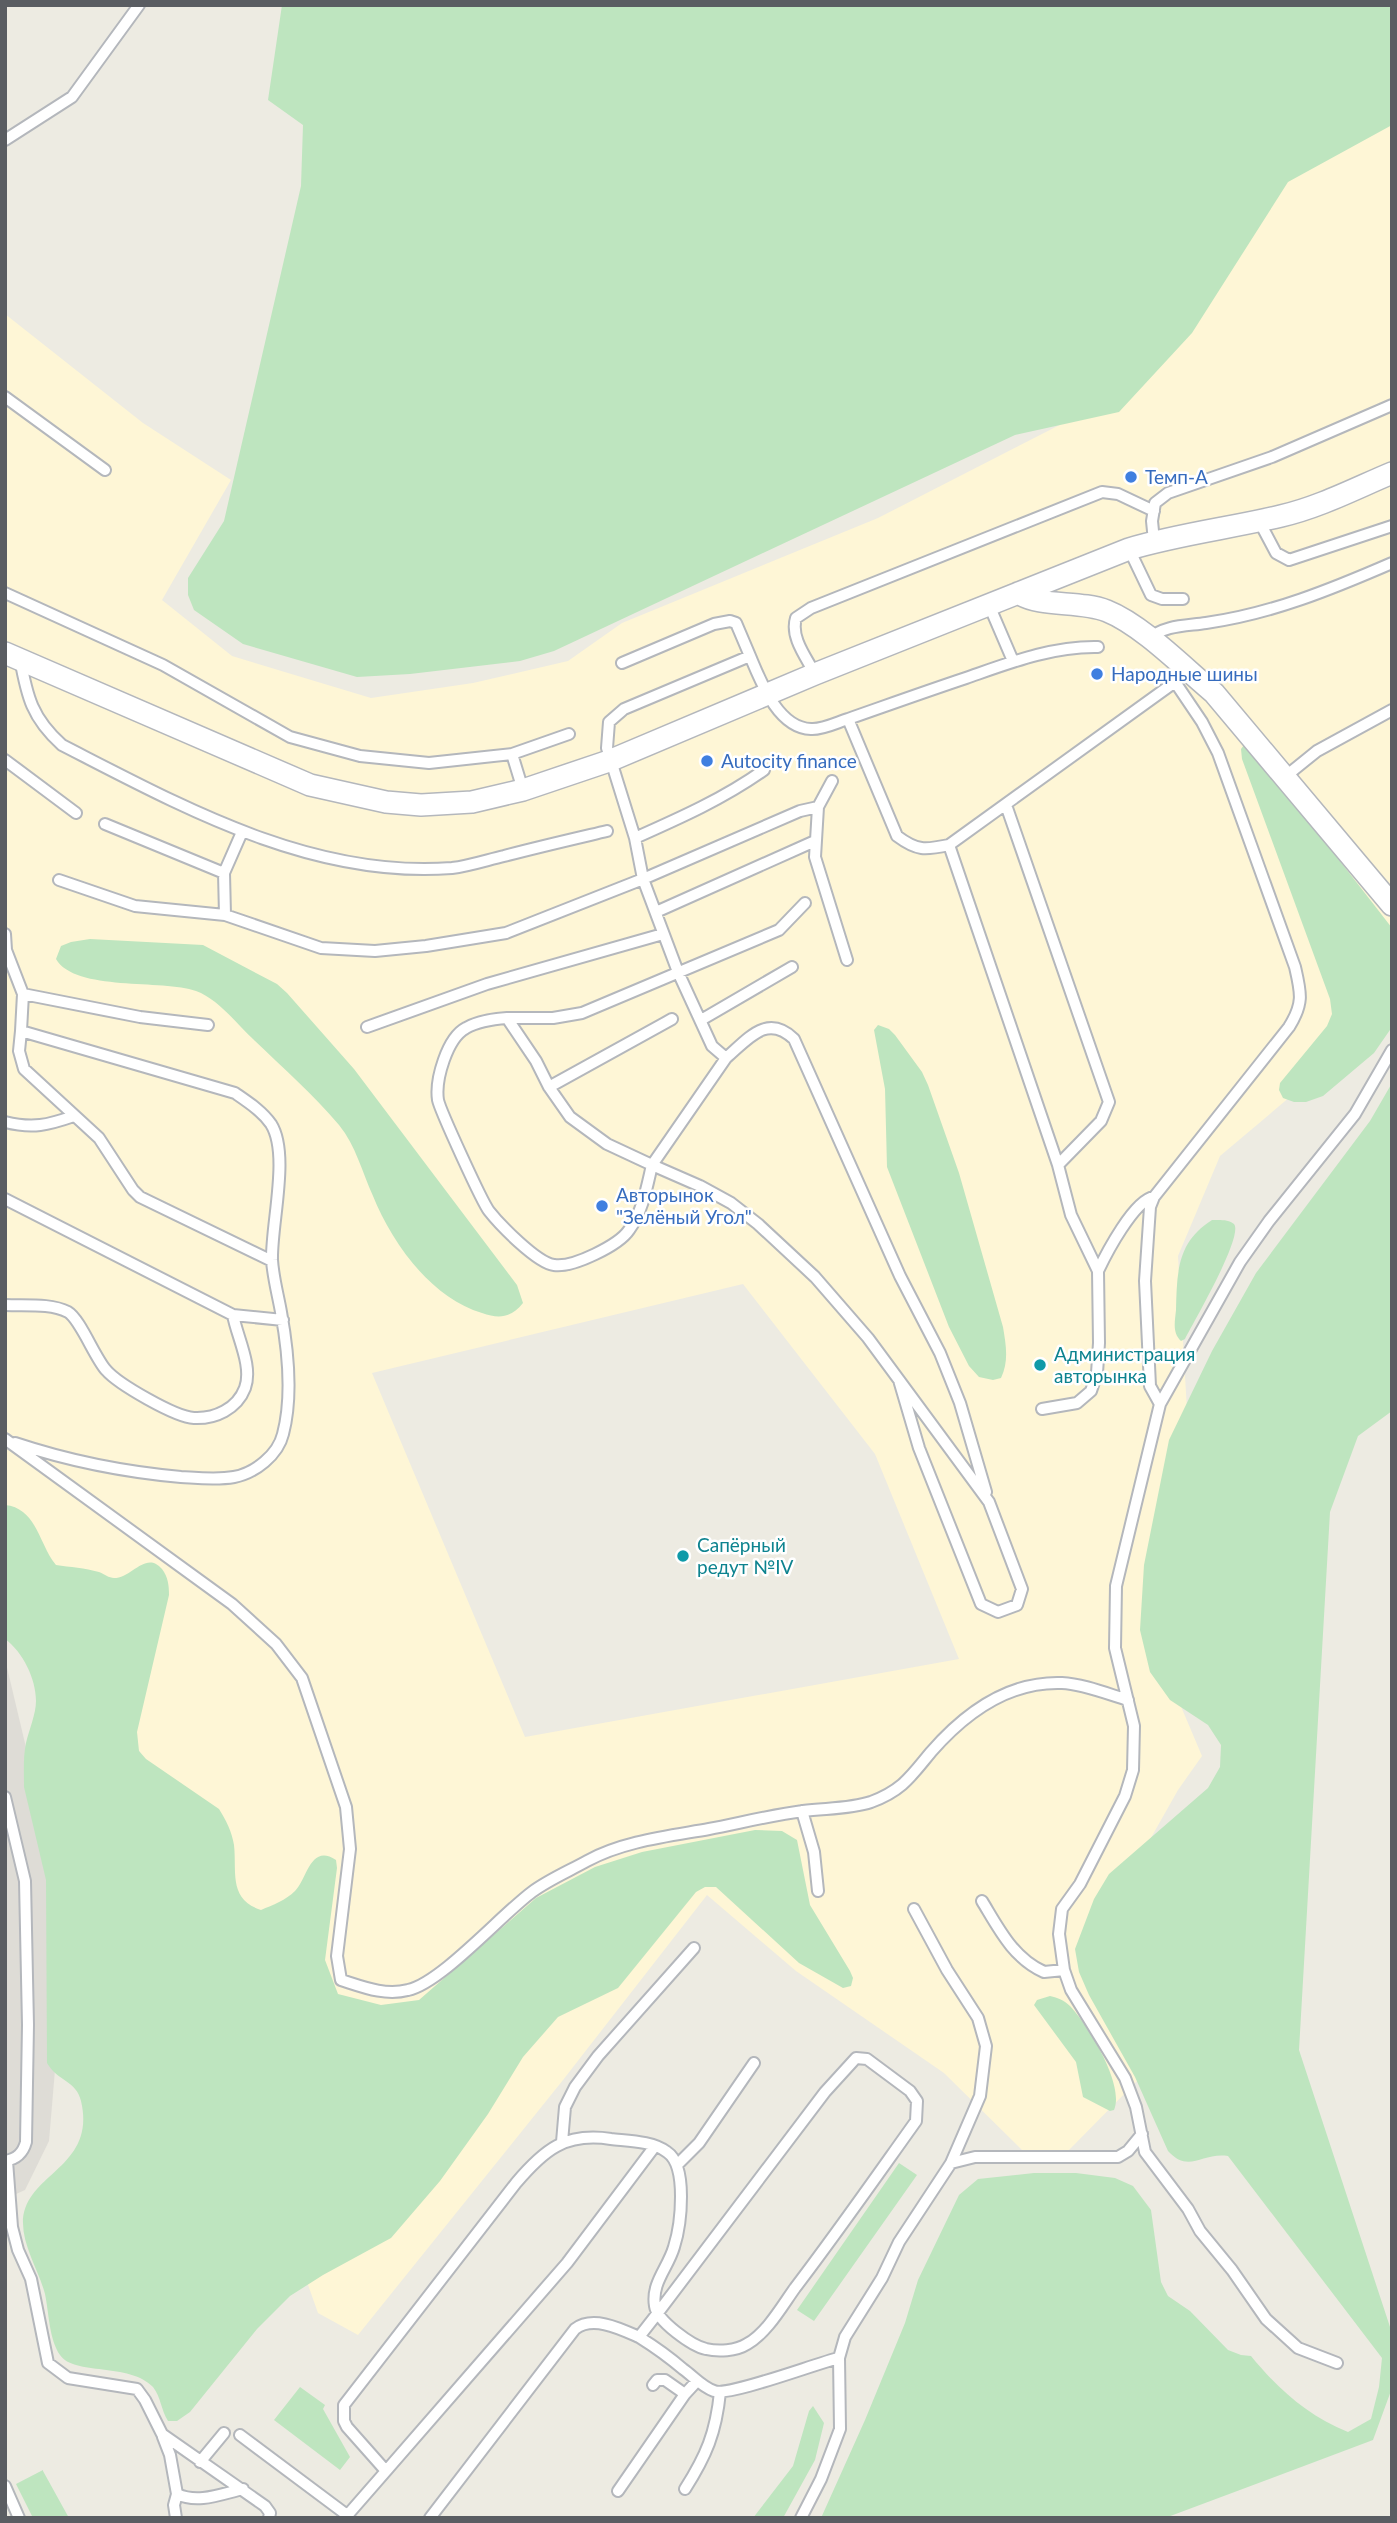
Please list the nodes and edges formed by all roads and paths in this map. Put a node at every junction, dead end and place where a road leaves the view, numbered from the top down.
1 (139, 5) edge
2 (5, 140) edge
3 (5, 397) edge
4 (1392, 405) edge
5 (105, 470) dead end
6 (1392, 473) edge
7 (1154, 511) junction
8 (1259, 521) junction
9 (1392, 526) edge
10 (1154, 541) junction
11 (1129, 549) junction
12 (1392, 563) edge
13 (5, 593) edge
14 (1018, 593) junction
15 (1183, 599) dead end
16 (989, 605) junction
17 (1149, 639) junction
18 (1098, 647) dead end
19 (13, 656) edge
20 (750, 656) junction
21 (1013, 661) junction
22 (622, 663) dead end
23 (815, 674) junction
24 (1181, 676) junction
25 (768, 694) junction
26 (1392, 710) edge
27 (848, 719) junction
28 (569, 734) dead end
29 (512, 754) junction
30 (5, 760) edge
31 (609, 761) junction
32 (764, 770) dead end
33 (1286, 776) junction
34 (832, 781) dead end
35 (523, 790) junction
36 (1006, 805) junction
37 (818, 807) junction
38 (76, 813) dead end
39 (105, 824) dead end
40 (607, 831) dead end
41 (242, 832) junction
42 (635, 838) junction
43 (815, 841) junction
44 (949, 845) junction
45 (224, 873) junction
46 (643, 879) junction
47 (59, 880) dead end
48 (805, 903) dead end
49 (1392, 905) edge
50 (656, 912) junction
51 (225, 915) junction
52 (5, 934) edge
53 (663, 934) junction
54 (847, 960) dead end
55 (792, 967) dead end
56 (678, 972) junction
57 (23, 994) junction
58 (507, 1017) junction
59 (672, 1019) dead end
60 (701, 1020) junction
61 (208, 1025) dead end
62 (368, 1027) dead end
63 (21, 1031) junction
64 (1392, 1050) edge
65 (726, 1058) junction
66 (549, 1087) junction
67 (74, 1116) junction
68 (5, 1122) edge
69 (652, 1165) junction
70 (1058, 1165) junction
71 (1154, 1197) junction
72 (5, 1199) edge
73 (272, 1261) junction
74 (1098, 1272) junction
75 (5, 1305) edge
76 (233, 1315) junction
77 (282, 1320) junction
78 (900, 1380) junction
79 (1160, 1404) junction
80 (1042, 1409) dead end
81 (6, 1439) edge
82 (989, 1502) junction
83 (1128, 1700) junction
84 (5, 1797) edge
85 (802, 1811) junction
86 (818, 1891) dead end
87 (982, 1901) dead end
88 (914, 1909) dead end
89 (694, 1948) dead end
90 (1064, 1970) junction
91 (754, 2063) dead end
92 (1142, 2134) junction
93 (562, 2141) junction
94 (655, 2146) junction
95 (6, 2161) edge
96 (951, 2163) junction
97 (678, 2164) junction
98 (657, 2314) junction
99 (639, 2337) junction
100 (839, 2358) junction
101 (1338, 2363) dead end
102 (697, 2381) junction
103 (653, 2385) dead end
104 (720, 2392) junction
105 (685, 2394) junction
106 (224, 2433) dead end
107 (162, 2434) junction
108 (240, 2435) dead end
109 (200, 2462) junction
110 (386, 2471) junction
111 (5, 2486) edge
112 (243, 2489) junction
113 (685, 2489) dead end
114 (618, 2491) dead end
115 (177, 2494) junction
116 (346, 2517) edge
117 (19, 2518) edge
118 (176, 2518) edge
119 (269, 2518) edge
120 (430, 2518) edge
121 (801, 2518) edge

1 - 2 lane
3 - 5 lane
4 - 7 lane
6 - 8 street
7 - 10 lane
7 - 23 lane
8 - 9 lane
8 - 10 street
10 - 11 street
11 - 14 street
11 - 15 lane
12 - 17 lane
13 - 29 lane
14 - 16 street
14 - 17 street
16 - 21 lane
16 - 23 street
17 - 24 street
18 - 21 lane
19 - 35 street
19 - 41 lane
20 - 22 lane
20 - 25 lane
20 - 31 lane
21 - 27 lane
23 - 25 street
24 - 33 street
24 - 36 lane
24 - 71 lane
25 - 27 lane
25 - 31 street
26 - 33 lane
27 - 44 lane
28 - 29 lane
29 - 35 lane
30 - 38 lane
31 - 35 street
31 - 42 lane
32 - 42 lane
33 - 49 street
34 - 37 lane
36 - 44 lane
36 - 70 lane
37 - 43 lane
37 - 46 lane
39 - 45 lane
40 - 41 lane
41 - 45 lane
42 - 46 lane
43 - 50 lane
43 - 54 lane
44 - 70 lane
45 - 51 lane
46 - 50 lane
46 - 51 lane
47 - 51 lane
48 - 56 lane
50 - 53 lane
52 - 57 lane
53 - 56 lane
53 - 62 lane
55 - 60 lane
56 - 58 lane
56 - 60 lane
57 - 61 lane
57 - 63 lane
58 - 66 lane
58 - 69 lane
59 - 66 lane
60 - 65 lane
63 - 67 lane
63 - 73 lane
64 - 79 lane
65 - 69 lane
65 - 82 lane
66 - 69 lane
67 - 68 lane
67 - 73 lane
69 - 78 lane
70 - 74 lane
71 - 74 lane
71 - 79 lane
72 - 76 lane
73 - 77 lane
74 - 80 lane
75 - 76 lane
76 - 77 lane
77 - 81 lane
78 - 82 lane
78 - 82 lane
79 - 83 lane
81 - 85 lane
83 - 85 lane
83 - 90 lane
84 - 95 lane
85 - 86 lane
87 - 90 lane
88 - 96 lane
89 - 93 lane
90 - 92 lane
91 - 97 lane
92 - 96 lane
92 - 101 lane
93 - 94 lane
93 - 110 lane
94 - 97 lane
94 - 110 lane
95 - 107 lane
96 - 100 lane
97 - 98 lane
98 - 98 lane
98 - 99 lane
99 - 102 lane
99 - 120 lane
100 - 104 lane
100 - 121 lane
102 - 104 lane
102 - 105 lane
103 - 105 lane
104 - 113 lane
105 - 114 lane
106 - 109 lane
107 - 109 lane
107 - 115 lane
108 - 116 lane
109 - 112 lane
110 - 116 lane
111 - 117 lane
112 - 115 lane
112 - 119 lane
115 - 118 lane

